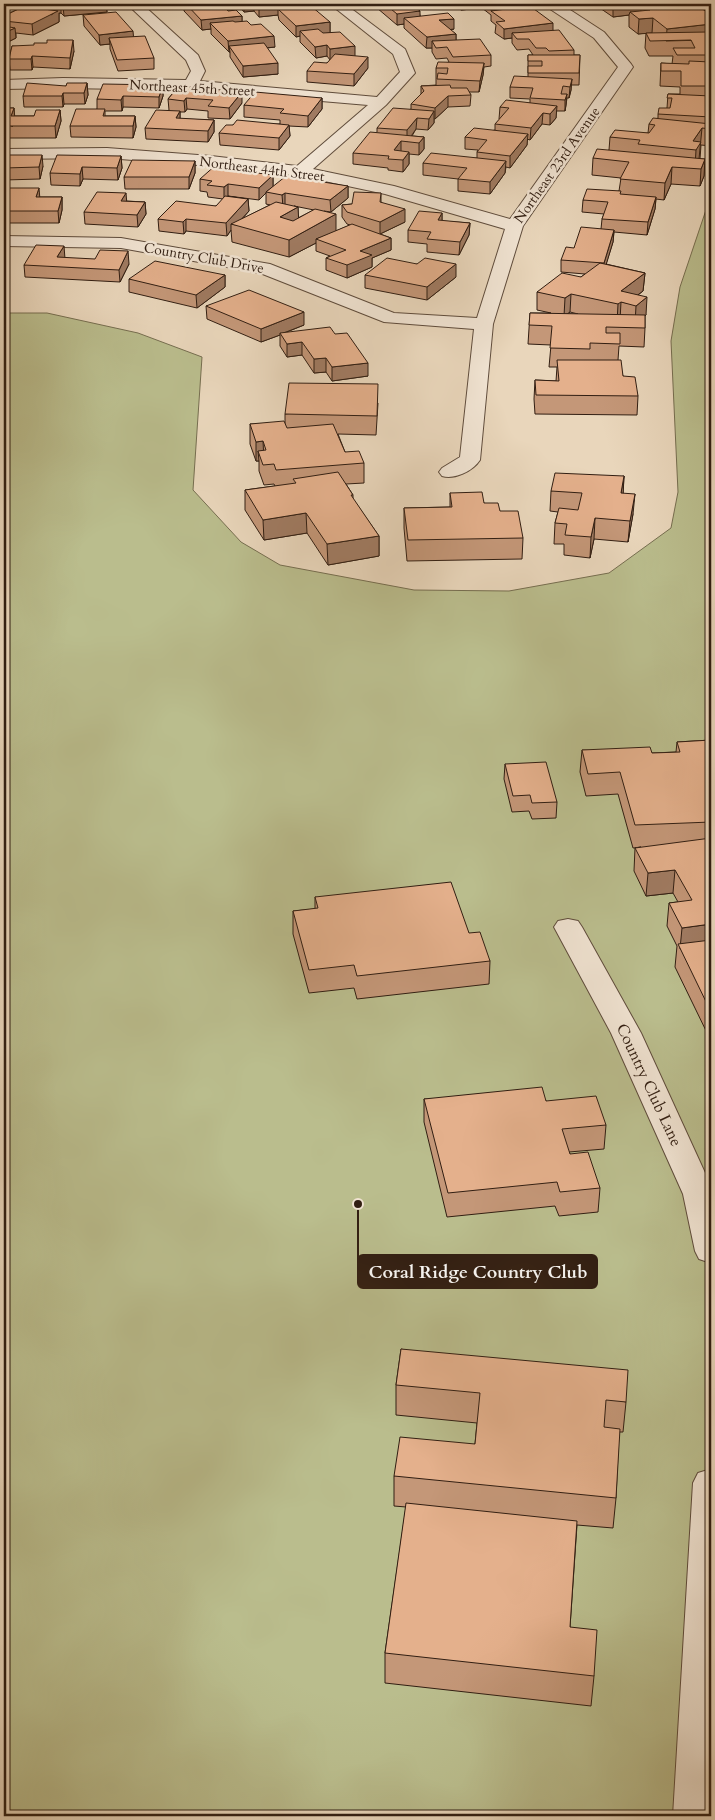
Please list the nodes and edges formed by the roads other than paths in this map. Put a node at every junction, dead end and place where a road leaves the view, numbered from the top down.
1 (18, 4) edge
2 (134, 4) edge
3 (337, 4) edge
4 (552, 4) edge
5 (4, 10) edge
6 (4, 85) edge
7 (191, 86) junction
8 (381, 102) junction
9 (4, 154) edge
10 (301, 171) junction
11 (514, 226) junction
12 (4, 242) edge
13 (484, 324) junction
14 (449, 472) dead end
15 (568, 927) dead end
16 (711, 1251) edge
17 (711, 1483) edge
18 (693, 1816) edge

1 - 5 street
2 - 7 street
3 - 8 street
4 - 11 street, Northeast 23rd Avenue
6 - 7 street, Northeast 45th Street
7 - 8 street, Northeast 45th Street
8 - 10 street
9 - 10 street, Northeast 44th Street
10 - 11 street, Northeast 44th Street
11 - 13 street, Northeast 23rd Avenue
12 - 13 street, Country Club Drive
13 - 14 street, Northeast 23rd Avenue
15 - 16 street, Country Club Lane
17 - 18 street

